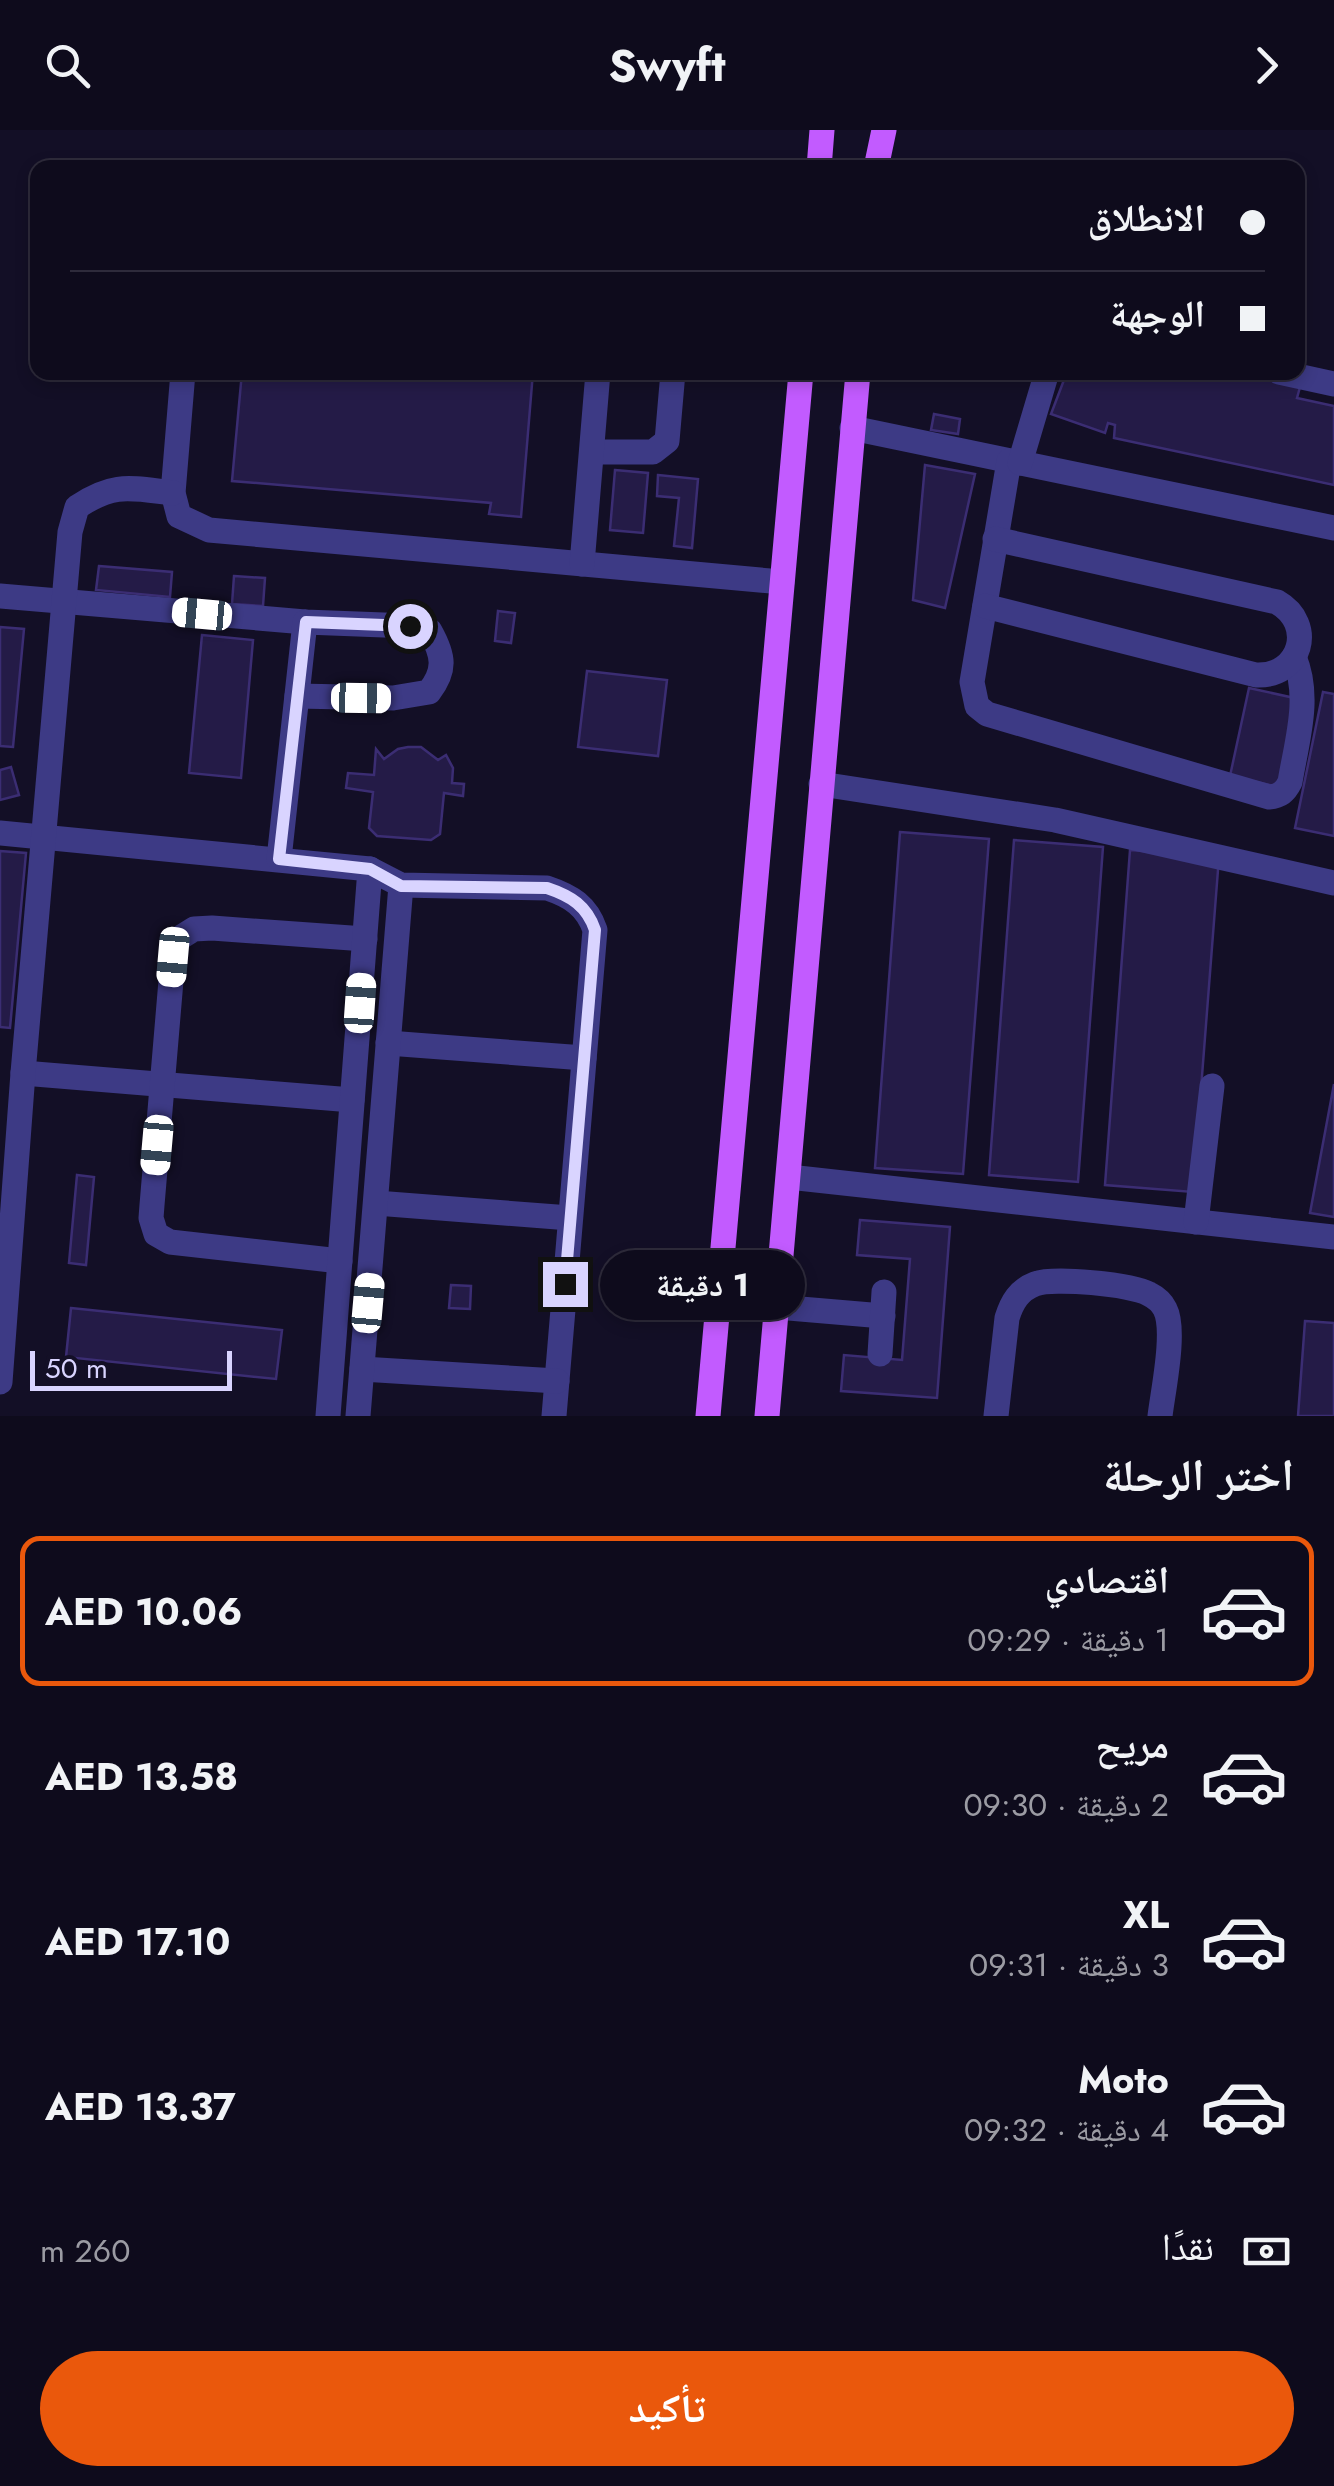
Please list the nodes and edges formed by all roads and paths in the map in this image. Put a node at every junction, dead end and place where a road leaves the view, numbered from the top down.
1 (822, 130) edge
2 (884, 130) edge
3 (820, 160) edge
4 (878, 160) edge
5 (1305, 378) edge
6 (183, 380) edge
7 (597, 380) edge
8 (671, 380) edge
9 (800, 380) edge
10 (857, 380) edge
11 (1045, 380) edge
12 (1334, 384) edge
13 (852, 428) junction
14 (592, 452) junction
15 (1014, 462) junction
16 (173, 493) junction
17 (1334, 528) edge
18 (996, 540) junction
19 (582, 564) junction
20 (782, 582) junction
21 (0, 596) edge
22 (63, 602) junction
23 (985, 606) junction
24 (306, 622) junction
25 (1294, 657) junction
26 (297, 696) junction
27 (820, 784) junction
28 (0, 833) edge
29 (43, 837) junction
30 (279, 859) junction
31 (370, 869) junction
32 (1334, 884) edge
33 (401, 886) junction
34 (364, 938) junction
35 (388, 1043) junction
36 (584, 1058) junction
37 (22, 1074) junction
38 (162, 1085) junction
39 (1212, 1086) dead end
40 (352, 1100) junction
41 (788, 1177) junction
42 (376, 1203) junction
43 (570, 1218) junction
44 (1196, 1222) junction
45 (1334, 1237) edge
46 (340, 1261) junction
47 (777, 1307) junction
48 (880, 1354) dead end
49 (362, 1369) junction
50 (0, 1382) edge
51 (557, 1382) junction
52 (328, 1416) edge
53 (358, 1416) edge
54 (554, 1416) edge
55 (708, 1416) edge
56 (766, 1416) edge
57 (996, 1416) edge
58 (1160, 1416) edge

1 - 3 main road
2 - 4 main road
5 - 12 street
6 - 16 street
7 - 14 street
8 - 14 street
9 - 20 main road
10 - 13 main road
11 - 15 street
13 - 15 street
13 - 27 main road
14 - 19 street
15 - 17 street
15 - 18 street
16 - 19 street
16 - 22 street
18 - 23 street
18 - 25 street
19 - 20 street
20 - 55 main road
21 - 22 street
22 - 24 street
22 - 29 street
23 - 25 street
23 - 25 street
24 - 26 street
24 - 26 street
26 - 30 street
27 - 32 street
27 - 41 main road
28 - 29 street
29 - 30 street
29 - 37 street
30 - 31 street
31 - 33 street
31 - 34 street
33 - 35 street
33 - 36 street
34 - 38 street
34 - 40 street
35 - 36 street
35 - 42 street
36 - 43 street
37 - 38 street
37 - 50 street
38 - 40 street
38 - 46 street
39 - 44 street
40 - 46 street
41 - 44 street
41 - 47 main road
42 - 43 street
42 - 49 street
43 - 51 street
44 - 45 street
46 - 52 street
47 - 48 street
47 - 56 main road
49 - 51 street
49 - 53 street
51 - 54 street
57 - 58 street

